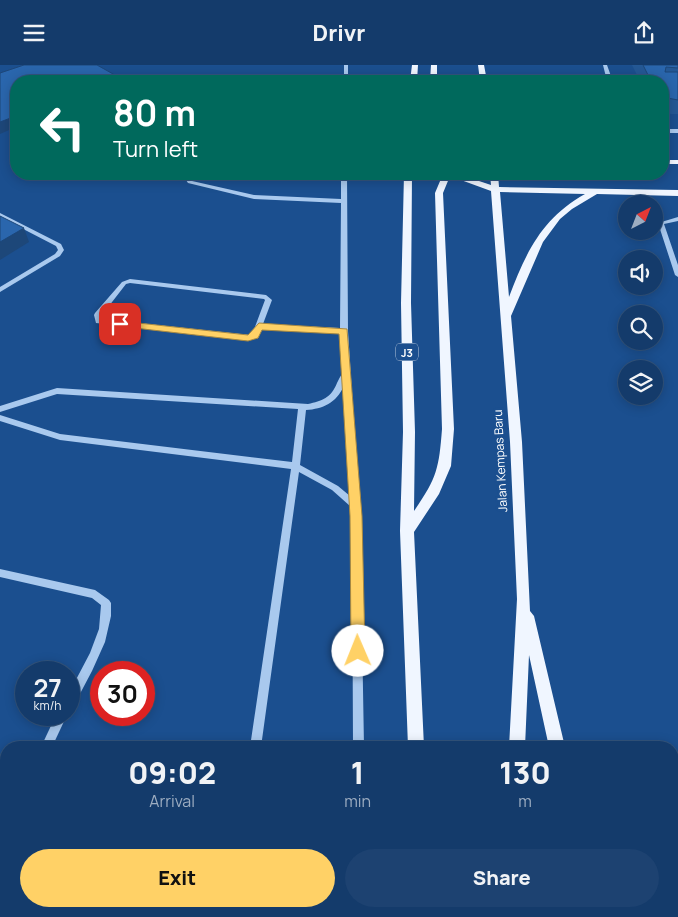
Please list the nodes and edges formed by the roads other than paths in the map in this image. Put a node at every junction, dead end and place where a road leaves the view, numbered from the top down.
1 (189, 180) edge
2 (344, 180) edge
3 (408, 180) edge
4 (446, 180) edge
5 (467, 180) edge
6 (494, 180) edge
7 (495, 189) junction
8 (596, 191) junction
9 (678, 193) edge
10 (344, 201) junction
11 (0, 215) edge
12 (678, 219) edge
13 (663, 223) edge
14 (663, 229) edge
15 (678, 275) edge
16 (0, 290) edge
17 (507, 317) junction
18 (259, 326) junction
19 (344, 331) junction
20 (346, 370) junction
21 (302, 407) junction
22 (0, 409) edge
23 (0, 419) edge
24 (296, 466) junction
25 (356, 516) junction
26 (407, 531) junction
27 (0, 573) edge
28 (524, 599) junction
29 (80, 682) edge
30 (56, 726) edge
31 (49, 741) edge
32 (255, 741) edge
33 (359, 741) edge
34 (416, 741) edge
35 (517, 741) edge
36 (556, 741) edge

1 - 10 street
2 - 10 street
3 - 26 main road, J3
4 - 26 main road
5 - 7 main road
6 - 7 main road, Jalan Kempas Baru
7 - 8 main road
7 - 17 main road, Jalan Kempas Baru
8 - 9 main road
8 - 17 main road
10 - 19 street
11 - 16 street
12 - 13 street
14 - 15 street
17 - 28 main road, Jalan Kempas Baru
18 - 18 street
18 - 19 street
19 - 20 street
20 - 21 street
20 - 25 street
21 - 22 street
21 - 24 street
23 - 24 street
24 - 25 street
24 - 32 street
25 - 33 street
26 - 34 main road, J3
27 - 29 street
28 - 35 main road, Jalan Kempas Baru
28 - 36 main road
30 - 31 street

